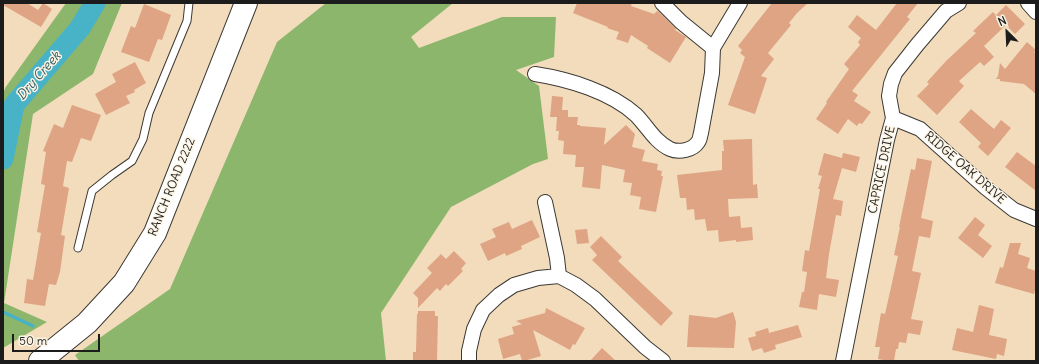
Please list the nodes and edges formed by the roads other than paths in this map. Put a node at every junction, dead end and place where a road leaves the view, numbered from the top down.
1 (188, 3) edge
2 (246, 3) edge
3 (662, 3) edge
4 (740, 3) edge
5 (959, 3) edge
6 (1028, 3) edge
7 (1036, 12) edge
8 (713, 48) junction
9 (535, 74) dead end
10 (894, 118) junction
11 (545, 202) dead end
12 (1036, 219) edge
13 (78, 248) dead end
14 (559, 276) junction
15 (40, 361) edge
16 (469, 361) edge
17 (663, 361) edge
18 (843, 361) edge

1 - 13 lane
2 - 15 main road, RANCH ROAD 2222
3 - 8 street
4 - 8 street
5 - 10 street, CAPRICE DRIVE
6 - 7 street
8 - 9 street
10 - 12 street, RIDGE OAK DRIVE
10 - 18 street, CAPRICE DRIVE
11 - 14 street
14 - 16 street
14 - 17 street

